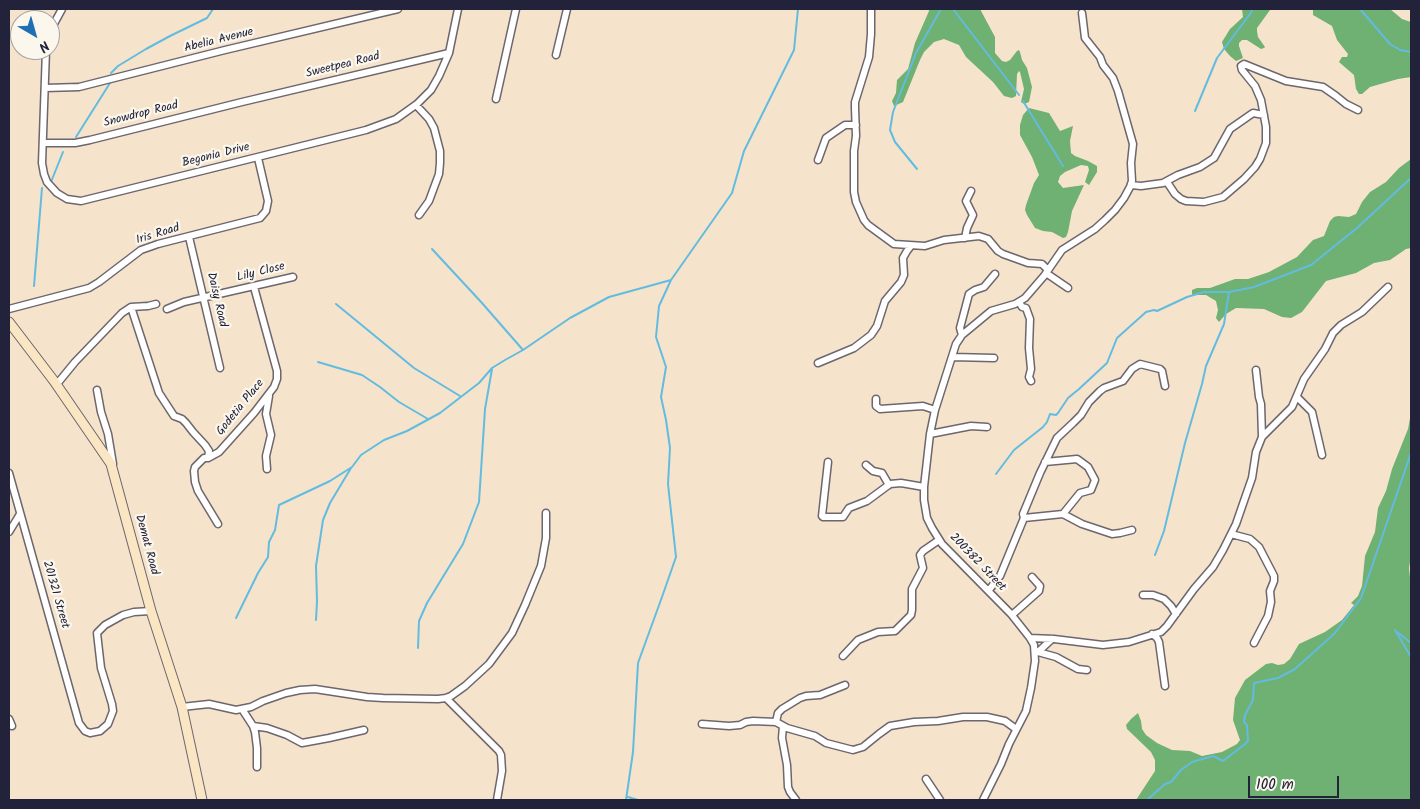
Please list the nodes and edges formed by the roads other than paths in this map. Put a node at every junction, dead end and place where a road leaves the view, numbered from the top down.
1 (398, 9) edge
2 (458, 9) edge
3 (516, 9) edge
4 (567, 9) edge
5 (872, 9) edge
6 (1082, 13) dead end
7 (449, 53) junction
8 (556, 55) dead end
9 (45, 60) edge
10 (45, 88) junction
11 (496, 99) dead end
12 (242, 102) joint
13 (416, 105) junction
14 (1358, 110) dead end
15 (1264, 115) junction
16 (856, 125) junction
17 (43, 143) junction
18 (258, 158) junction
19 (818, 160) dead end
20 (1167, 182) junction
21 (1131, 185) junction
22 (970, 191) dead end
23 (419, 215) dead end
24 (189, 237) junction
25 (965, 238) junction
26 (911, 246) junction
27 (1047, 272) junction
28 (995, 274) dead end
29 (293, 277) dead end
30 (254, 287) junction
31 (1388, 287) dead end
32 (1068, 288) dead end
33 (204, 298) junction
34 (1018, 302) junction
35 (156, 304) dead end
36 (131, 308) junction
37 (9, 309) edge
38 (167, 309) dead end
39 (9, 322) edge
40 (962, 335) junction
41 (952, 357) junction
42 (994, 358) dead end
43 (818, 363) dead end
44 (220, 368) dead end
45 (1256, 370) dead end
46 (1031, 381) dead end
47 (57, 384) junction
48 (1165, 386) dead end
49 (97, 390) dead end
50 (270, 392) junction
51 (1297, 397) junction
52 (876, 400) dead end
53 (935, 410) junction
54 (987, 427) dead end
55 (930, 434) junction
56 (1262, 438) junction
57 (1322, 455) dead end
58 (208, 458) junction
59 (828, 462) dead end
60 (1045, 462) junction
61 (866, 465) dead end
62 (267, 469) dead end
63 (113, 470) junction
64 (9, 473) edge
65 (889, 485) junction
66 (924, 487) junction
67 (546, 513) dead end
68 (20, 514) junction
69 (1063, 514) junction
70 (1024, 518) junction
71 (218, 524) dead end
72 (1132, 530) dead end
73 (9, 532) edge
74 (1231, 534) junction
75 (939, 540) junction
76 (1032, 577) dead end
77 (989, 590) junction
78 (1143, 595) dead end
79 (151, 611) junction
80 (1176, 614) junction
81 (1012, 615) junction
82 (1152, 634) junction
83 (1030, 638) junction
84 (1052, 638) junction
85 (1254, 643) dead end
86 (1036, 652) junction
87 (843, 656) dead end
88 (1087, 670) dead end
89 (845, 685) dead end
90 (1165, 686) dead end
91 (446, 698) junction
92 (182, 708) junction
93 (242, 709) junction
94 (9, 719) edge
95 (776, 722) junction
96 (702, 724) dead end
97 (12, 726) dead end
98 (253, 726) junction
99 (783, 726) junction
100 (1016, 729) junction
101 (364, 730) dead end
102 (257, 767) dead end
103 (926, 779) dead end
104 (202, 800) edge
105 (497, 800) edge
106 (796, 800) edge
107 (940, 800) edge
108 (984, 800) edge

1 - 10 street, Abelia Avenue
2 - 7 street, Begonia Drive
3 - 11 street
4 - 8 street
5 - 16 street
6 - 21 street
7 - 12 street, Sweetpea Road
7 - 13 street, Begonia Drive
9 - 10 street, Begonia Drive
10 - 17 street, Begonia Drive
12 - 17 street, Snowdrop Road
13 - 18 street, Begonia Drive
13 - 23 street
14 - 15 street
15 - 20 street
15 - 20 street
16 - 19 street
16 - 26 street
17 - 18 street, Begonia Drive
18 - 24 street, Iris Road
20 - 21 street
21 - 27 street
22 - 25 street
24 - 33 street, Daisy Road
24 - 37 street, Iris Road
25 - 26 street
25 - 27 street
26 - 43 street
27 - 32 street
27 - 34 street
28 - 40 street
29 - 30 street, Lily Close
30 - 33 street, Lily Close
30 - 50 street, Godetia Place
31 - 51 street
33 - 38 street, Lily Close
33 - 44 street, Daisy Road
34 - 40 street, 200382 Street
34 - 46 street
35 - 36 street
36 - 47 street
36 - 58 street
39 - 47 street, Demat Road
40 - 41 street, 200382 Street
41 - 42 street
41 - 53 street, 200382 Street
45 - 56 street
47 - 63 street, Demat Road
48 - 60 street
49 - 63 street
50 - 58 street, Godetia Place
50 - 62 street
51 - 56 street
51 - 57 street
52 - 53 street
53 - 55 street, 200382 Street
54 - 55 street
55 - 66 street, 200382 Street
56 - 74 street
58 - 71 street, Godetia Place
59 - 65 street
60 - 69 street
60 - 70 street
61 - 65 street
63 - 79 street, Demat Road
64 - 68 street, 201321 Street
65 - 66 street
66 - 75 street, 200382 Street
67 - 91 street
68 - 73 street
68 - 79 street, 201321 Street
69 - 70 street
69 - 72 street
70 - 77 street
74 - 80 street
74 - 85 street
75 - 77 street, 200382 Street
75 - 87 street
76 - 81 street
77 - 81 street, 200382 Street
78 - 80 street
79 - 92 street, Demat Road
80 - 82 street
81 - 83 street, 200382 Street
82 - 84 street
82 - 90 street
83 - 84 street
83 - 86 street, 200382 Street
84 - 86 street
86 - 88 street
86 - 100 street, 200382 Street
89 - 95 street
91 - 93 street
91 - 105 street
92 - 93 street
92 - 104 street, Demat Road
93 - 98 street
94 - 97 street
95 - 96 street
95 - 99 street
98 - 101 street
98 - 102 street
99 - 100 street
99 - 106 street
100 - 108 street, 200382 Street
103 - 107 street

